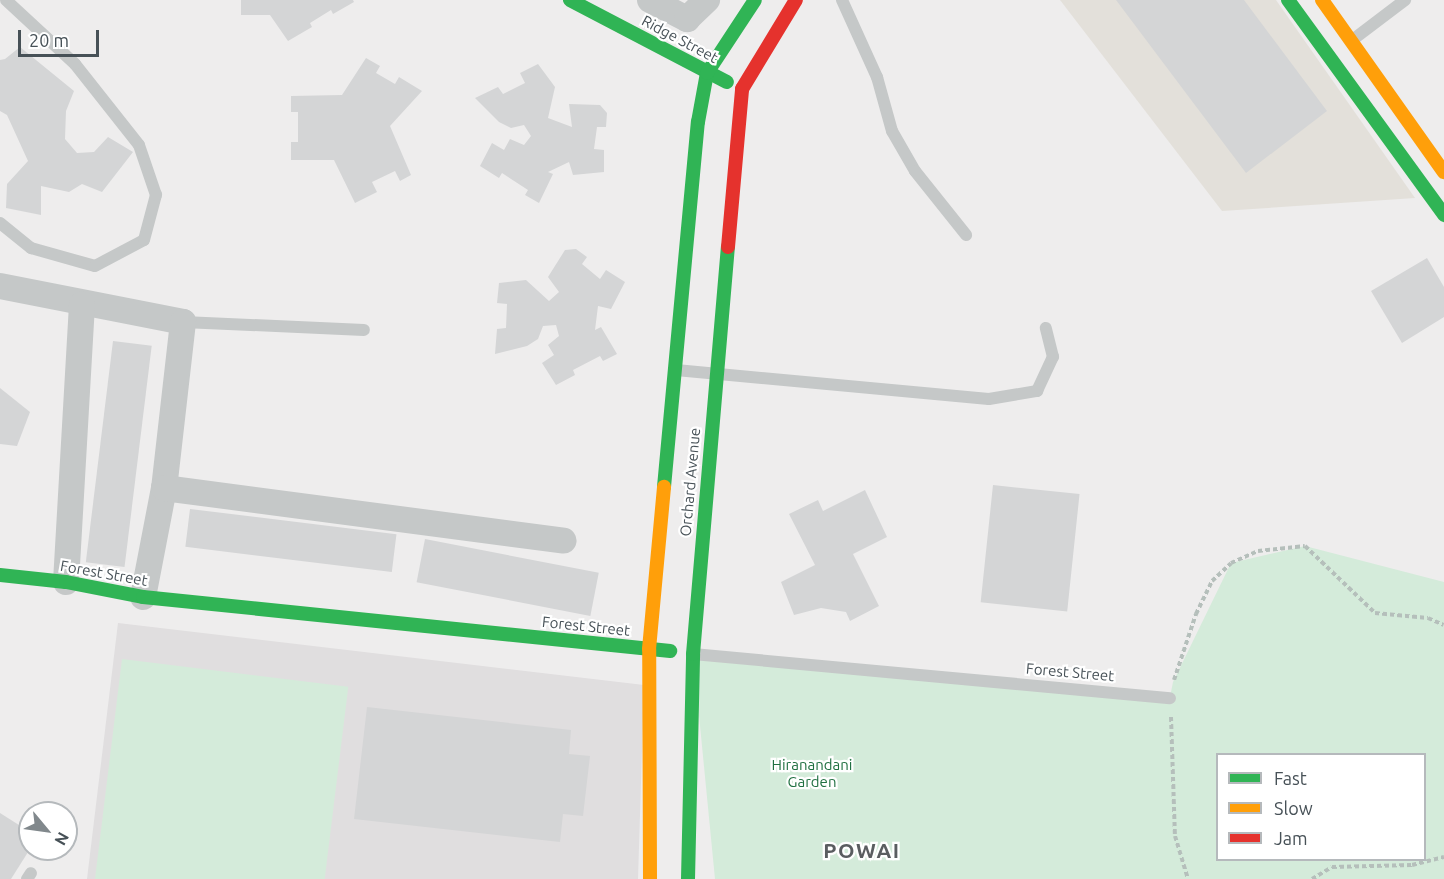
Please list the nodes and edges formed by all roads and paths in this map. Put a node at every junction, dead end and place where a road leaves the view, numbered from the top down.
1 (6, 0) edge
2 (570, 0) edge
3 (650, 0) edge
4 (707, 0) edge
5 (755, 0) edge
6 (796, 0) edge
7 (842, 0) edge
8 (1288, 0) edge
9 (1322, 0) edge
10 (1405, 0) edge
11 (1340, 49) junction
12 (707, 73) junction
13 (742, 89) junction
14 (1444, 172) edge
15 (1444, 214) edge
16 (0, 223) edge
17 (966, 235) dead end
18 (0, 286) edge
19 (82, 304) junction
20 (183, 322) junction
21 (1046, 328) dead end
22 (364, 330) dead end
23 (674, 370) junction
24 (716, 373) junction
25 (164, 488) junction
26 (564, 542) dead end
27 (0, 575) edge
28 (66, 582) junction
29 (143, 597) junction
30 (1444, 625) edge
31 (649, 649) junction
32 (693, 654) junction
33 (1170, 698) junction
34 (1444, 857) edge
35 (650, 879) edge
36 (688, 879) edge
37 (1188, 879) edge
38 (1312, 879) edge

1 - 16 lane
2 - 12 street, Ridge Street
3 - 4 street
5 - 12 street
6 - 13 street
7 - 17 lane
8 - 11 street
9 - 11 street
10 - 11 lane
11 - 14 street
11 - 15 street
12 - 13 street, Ridge Street
12 - 23 street, Orchard Avenue
13 - 24 street, Orchard Avenue
18 - 19 street
19 - 20 street
19 - 28 street
20 - 22 lane
20 - 25 street
21 - 24 lane
23 - 24 lane
23 - 31 street, Orchard Avenue
24 - 32 street, Orchard Avenue
25 - 26 street
25 - 29 street
27 - 28 street, Forest Street
28 - 29 street, Forest Street
29 - 31 street, Forest Street
30 - 33 path
31 - 32 street, Forest Street
31 - 35 street, Orchard Avenue
32 - 33 lane, Forest Street
32 - 36 street, Orchard Avenue
33 - 37 path
34 - 38 path

